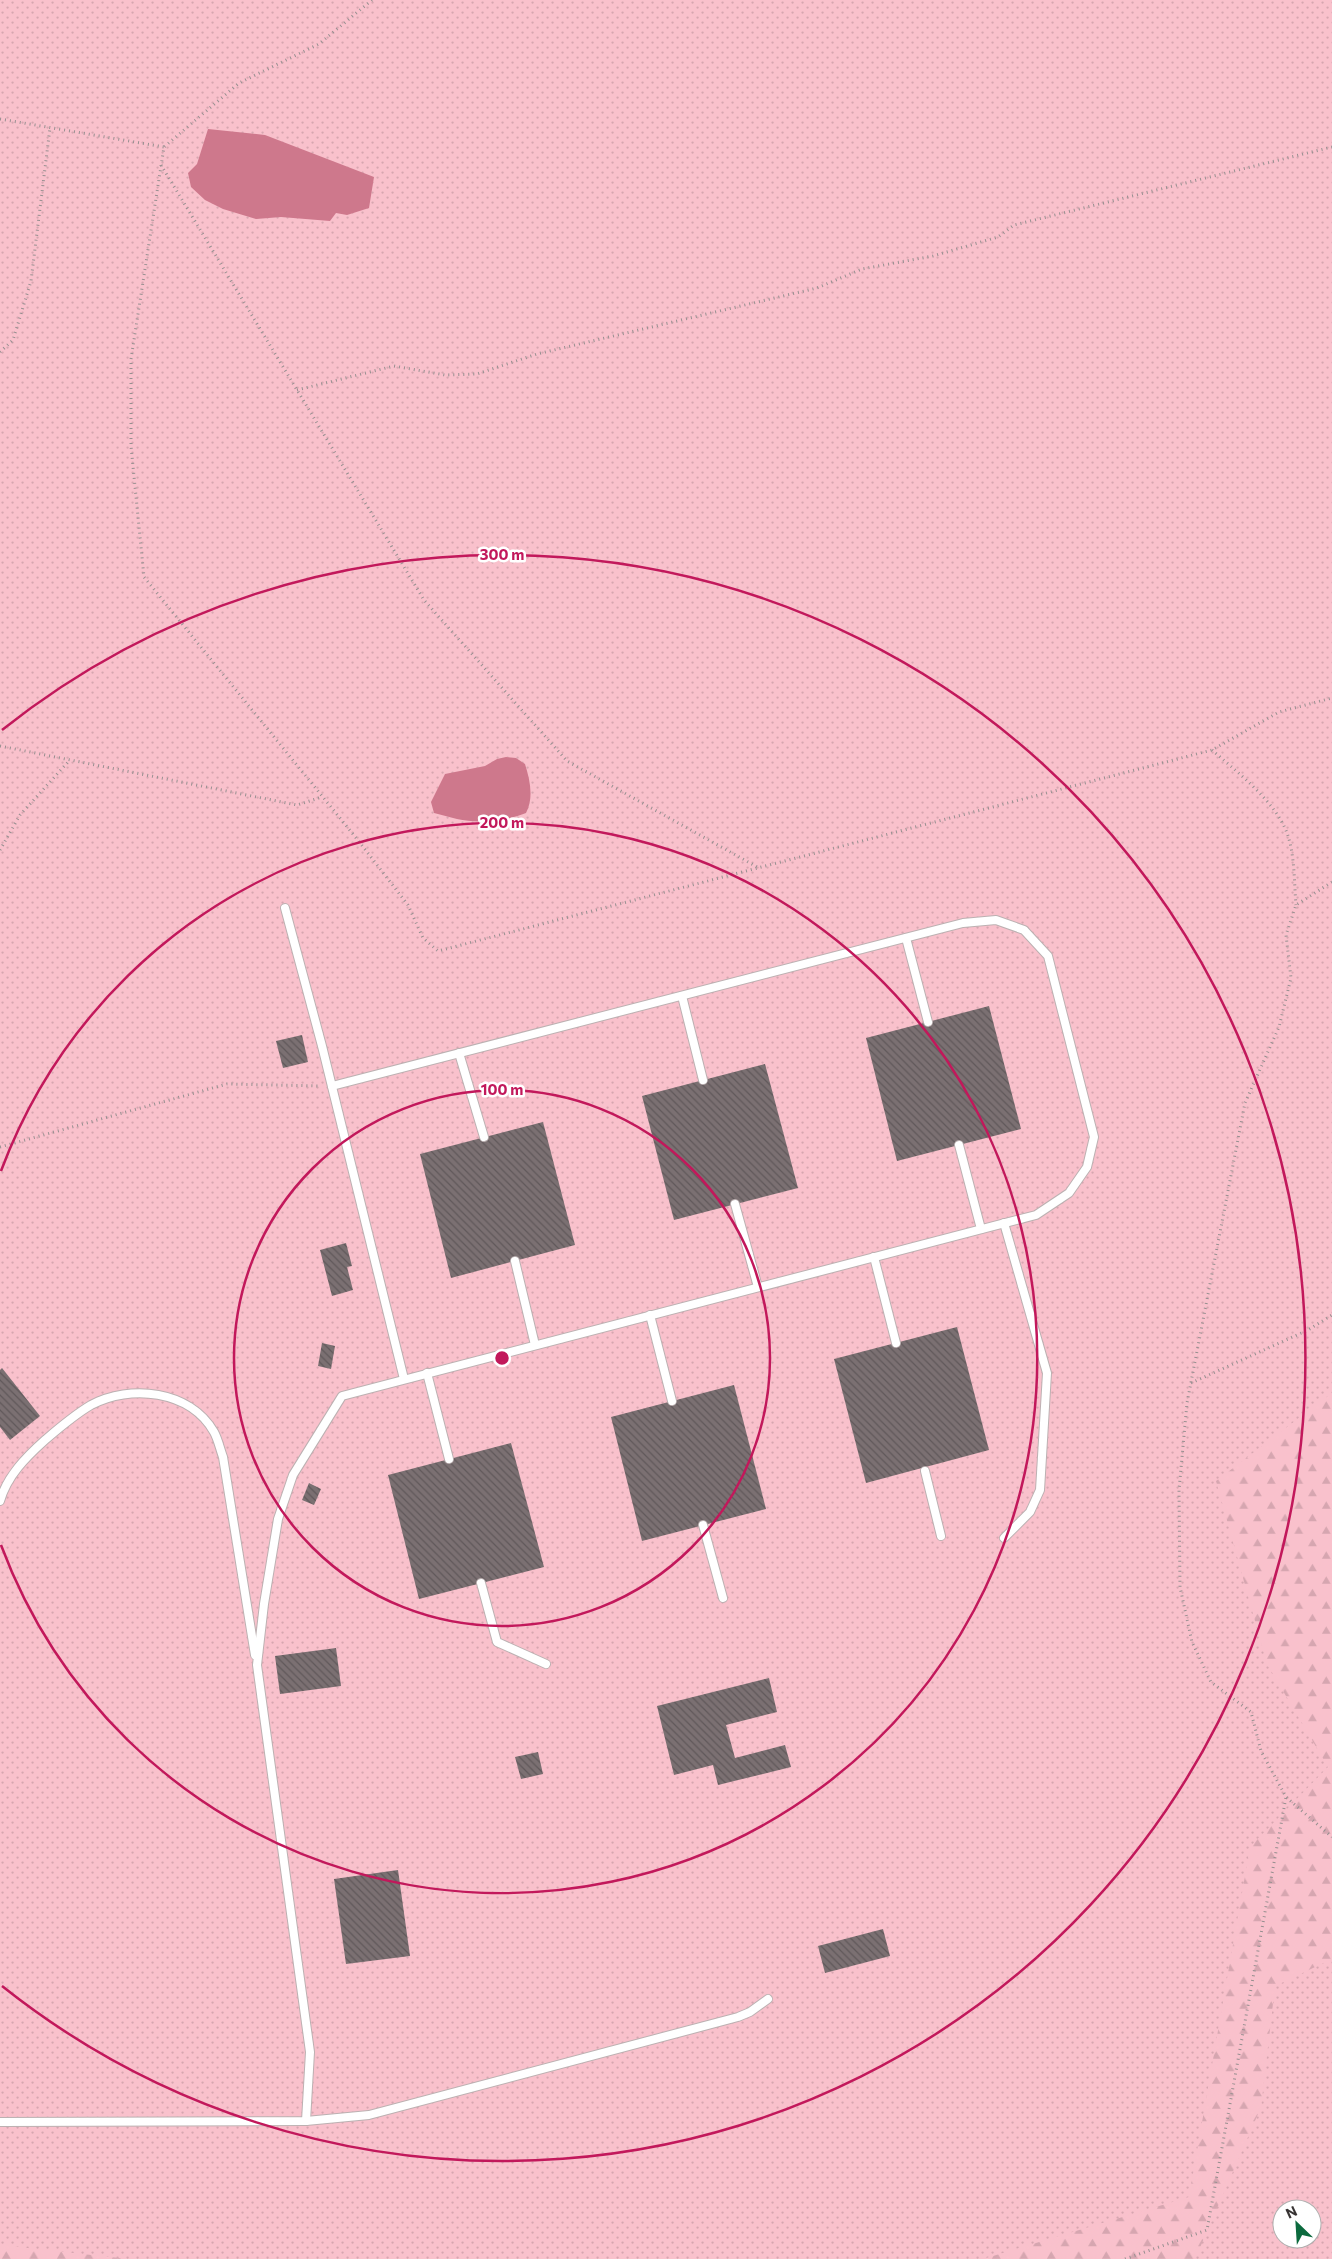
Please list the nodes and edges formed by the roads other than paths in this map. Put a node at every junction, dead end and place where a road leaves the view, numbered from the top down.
1 (285, 908) dead end
2 (906, 938) junction
3 (682, 996) junction
4 (928, 1022) dead end
5 (460, 1053) junction
6 (703, 1080) dead end
7 (332, 1086) junction
8 (484, 1137) dead end
9 (959, 1145) dead end
10 (735, 1204) dead end
11 (1004, 1223) junction
12 (981, 1229) junction
13 (874, 1257) junction
14 (515, 1261) dead end
15 (758, 1287) junction
16 (650, 1315) junction
17 (896, 1343) dead end
18 (535, 1345) junction
19 (427, 1373) junction
20 (404, 1379) junction
21 (672, 1401) dead end
22 (449, 1459) dead end
23 (925, 1471) dead end
24 (0, 1501) edge
25 (704, 1526) dead end
26 (941, 1536) dead end
27 (1004, 1538) dead end
28 (481, 1583) dead end
29 (723, 1598) dead end
30 (546, 1664) dead end
31 (257, 1665) junction
32 (768, 1999) dead end
33 (0, 2122) edge
34 (306, 2122) junction

1 - 7 lane
2 - 3 lane
2 - 4 lane
2 - 11 lane
3 - 5 lane
3 - 6 lane
5 - 7 lane
5 - 8 lane
7 - 20 lane
9 - 12 lane
10 - 15 lane
11 - 12 lane
11 - 27 lane
12 - 13 lane
13 - 15 lane
13 - 17 lane
14 - 18 lane
15 - 16 lane
16 - 18 lane
16 - 21 lane
18 - 19 lane
19 - 20 lane
19 - 22 lane
20 - 31 lane
23 - 26 lane
24 - 31 lane
25 - 29 lane
28 - 30 lane
31 - 34 lane
32 - 34 lane
33 - 34 lane

